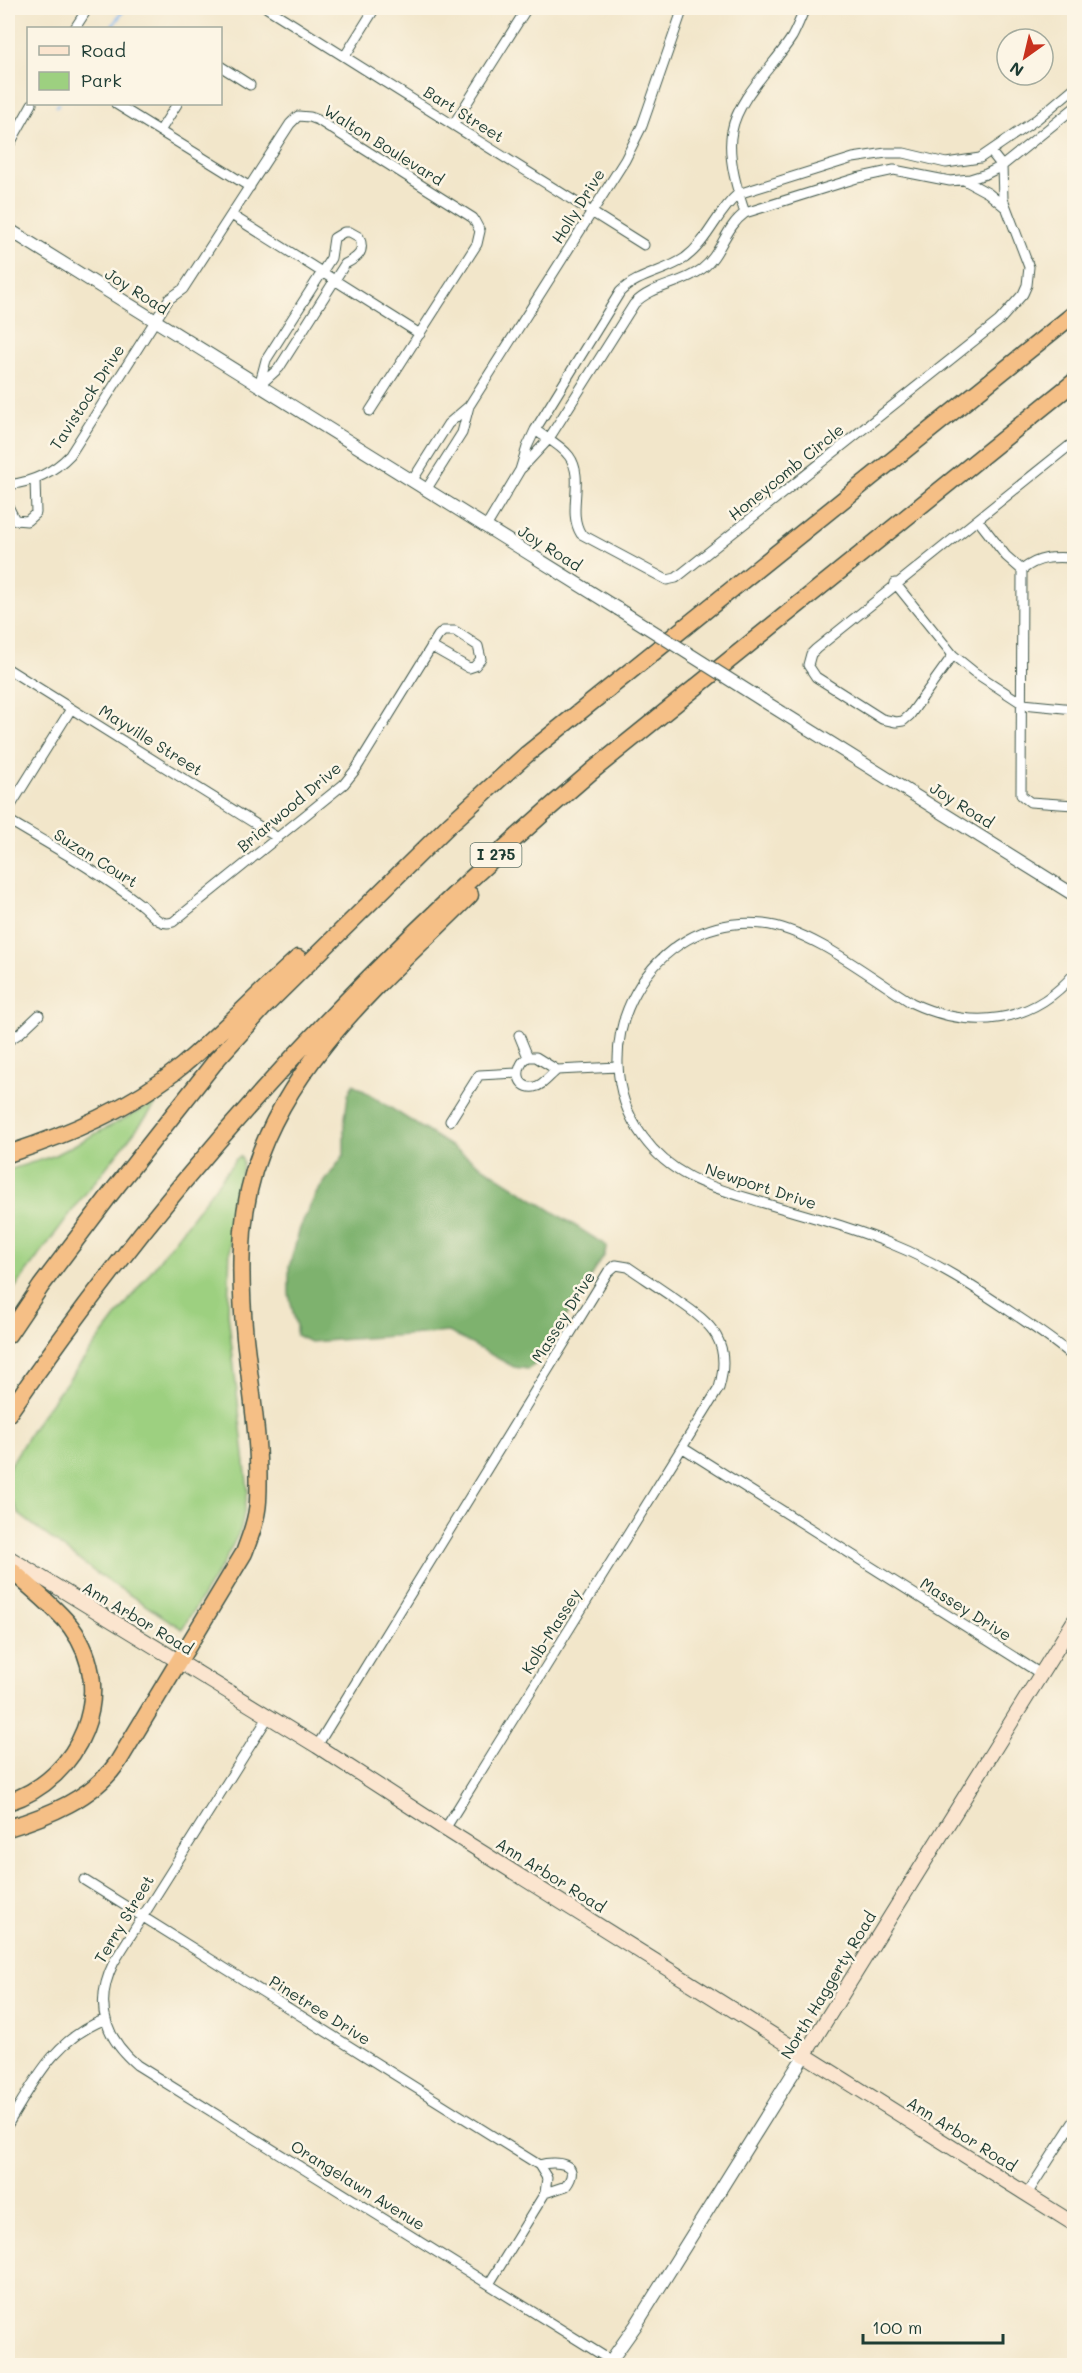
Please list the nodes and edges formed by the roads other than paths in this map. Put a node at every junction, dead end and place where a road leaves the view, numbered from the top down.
1 (88, 8) edge
2 (267, 8) edge
3 (375, 8) edge
4 (527, 8) edge
5 (683, 8) edge
6 (805, 8) edge
7 (76, 27) edge
8 (345, 56) junction
9 (222, 67) edge
10 (250, 85) dead end
11 (1074, 88) edge
12 (1066, 96) junction
13 (32, 105) edge
14 (118, 105) edge
15 (176, 105) edge
16 (1074, 108) edge
17 (453, 125) junction
18 (160, 131) junction
19 (8, 147) edge
20 (990, 152) junction
21 (909, 154) junction
22 (1002, 166) junction
23 (907, 173) junction
24 (964, 180) junction
25 (250, 188) junction
26 (738, 194) junction
27 (1010, 212) junction
28 (593, 213) junction
29 (745, 213) junction
30 (232, 216) junction
31 (8, 229) edge
32 (700, 244) junction
33 (644, 245) dead end
34 (715, 254) junction
35 (322, 273) junction
36 (334, 281) junction
37 (628, 285) junction
38 (639, 300) junction
39 (1074, 314) edge
40 (155, 321) junction
41 (290, 323) junction
42 (302, 331) junction
43 (420, 334) junction
44 (582, 355) junction
45 (596, 366) junction
46 (1074, 382) edge
47 (259, 386) junction
48 (469, 406) junction
49 (370, 411) dead end
50 (535, 430) junction
51 (548, 440) junction
52 (1074, 442) edge
53 (520, 470) junction
54 (35, 479) junction
55 (412, 481) junction
56 (8, 485) edge
57 (426, 490) junction
58 (8, 506) edge
59 (978, 519) junction
60 (486, 527) junction
61 (1074, 558) edge
62 (1022, 570) junction
63 (895, 583) junction
64 (432, 647) junction
65 (953, 655) junction
66 (8, 669) edge
67 (1023, 704) junction
68 (71, 709) junction
69 (1074, 709) edge
70 (1074, 805) edge
71 (8, 810) edge
72 (8, 820) edge
73 (527, 826) junction
74 (278, 838) junction
75 (1074, 895) edge
76 (370, 902) junction
77 (166, 924) joint
78 (1074, 974) edge
79 (39, 1015) dead end
80 (519, 1035) dead end
81 (8, 1041) edge
82 (528, 1057) junction
83 (618, 1067) junction
84 (557, 1070) junction
85 (518, 1073) junction
86 (450, 1121) dead end
87 (8, 1154) edge
88 (8, 1335) edge
89 (1074, 1358) edge
90 (8, 1414) edge
91 (683, 1448) junction
92 (8, 1557) edge
93 (8, 1567) edge
94 (1074, 1621) edge
95 (179, 1662) junction
96 (1041, 1674) junction
97 (269, 1716) junction
98 (317, 1746) junction
99 (8, 1802) edge
100 (8, 1828) edge
101 (445, 1828) junction
102 (84, 1880) dead end
103 (142, 1917) junction
104 (106, 2019) junction
105 (805, 2054) junction
106 (1074, 2121) edge
107 (8, 2124) edge
108 (539, 2165) junction
109 (545, 2193) junction
110 (1027, 2194) junction
111 (1074, 2224) edge
112 (489, 2284) junction
113 (609, 2363) edge

1 - 7 street
2 - 8 street, Bart Street
3 - 8 street
4 - 17 street
5 - 28 street, Holly Drive
6 - 26 street
8 - 17 street, Bart Street
9 - 10 street
11 - 12 street
12 - 16 street
12 - 20 street
13 - 19 street
14 - 18 street
15 - 18 street
16 - 22 street
17 - 28 street, Bart Street
18 - 25 street
20 - 21 street
20 - 22 street
21 - 23 street
21 - 26 street
22 - 24 street
22 - 27 street, Honeycomb Circle
23 - 24 street
23 - 29 street
24 - 27 street
25 - 30 street, Walton Boulevard
25 - 43 street, Walton Boulevard
26 - 29 street
26 - 32 street
27 - 51 street, Honeycomb Circle
28 - 33 street, Bart Street
28 - 48 street, Holly Drive
29 - 34 street
30 - 35 street
30 - 40 street, Walton Boulevard
31 - 40 street, Joy Road
32 - 34 street
32 - 37 street
34 - 38 street
35 - 36 street
35 - 36 street
35 - 41 street
36 - 42 street
36 - 43 street
37 - 38 street
37 - 44 street
38 - 45 street
39 - 76 highway
40 - 47 street, Joy Road
40 - 54 street, Tavistock Drive
41 - 42 street
41 - 47 street
42 - 47 street
43 - 49 street, Walton Boulevard
44 - 45 street
44 - 50 street
45 - 51 street
46 - 73 highway, I 275
47 - 55 street, Joy Road
48 - 55 street, Holly Drive
48 - 57 street, Holly Drive
50 - 51 street, Honeycomb Circle
50 - 53 street
51 - 53 street
52 - 59 street
53 - 60 street
54 - 56 street, Tavistock Drive
54 - 58 street
55 - 57 street, Joy Road
57 - 60 street, Joy Road
59 - 62 street
59 - 63 street
60 - 75 street, Joy Road, bridge
61 - 62 street
62 - 67 street
63 - 65 street
63 - 65 street
64 - 64 street, Briarwood Drive
64 - 74 street, Briarwood Drive
65 - 67 street
66 - 68 street, Mayville Street
67 - 69 street
67 - 70 street
68 - 71 street
68 - 74 street, Mayville Street
72 - 77 street, Suzan Court
73 - 90 highway, I 275
73 - 95 highway
74 - 77 street, Briarwood Drive
76 - 87 highway
76 - 88 highway
78 - 83 street, Newport Drive
79 - 81 street
80 - 82 street
82 - 84 street
82 - 85 street
83 - 84 street
83 - 89 street, Newport Drive
84 - 85 street
85 - 86 street
91 - 96 street, Massey Drive
91 - 98 street, Massey Drive
91 - 101 street, Kolb-Massey
92 - 95 main road, Ann Arbor Road
93 - 99 highway
94 - 96 main road, North Haggerty Road
95 - 97 main road, Ann Arbor Road
95 - 100 highway
96 - 105 main road, North Haggerty Road
97 - 98 main road, Ann Arbor Road
97 - 103 street, Terry Street
98 - 101 main road, Ann Arbor Road
101 - 105 main road, Ann Arbor Road
102 - 103 street, Pinetree Drive
103 - 104 street, Terry Street
103 - 108 street, Pinetree Drive
104 - 107 street
104 - 112 street, Orangelawn Avenue
105 - 110 main road, Ann Arbor Road
105 - 113 street, North Haggerty Road
106 - 110 street
108 - 109 street, Pinetree Drive
108 - 109 street, Pinetree Drive
109 - 112 street
110 - 111 main road, Ann Arbor Road
112 - 113 street, Orangelawn Avenue

